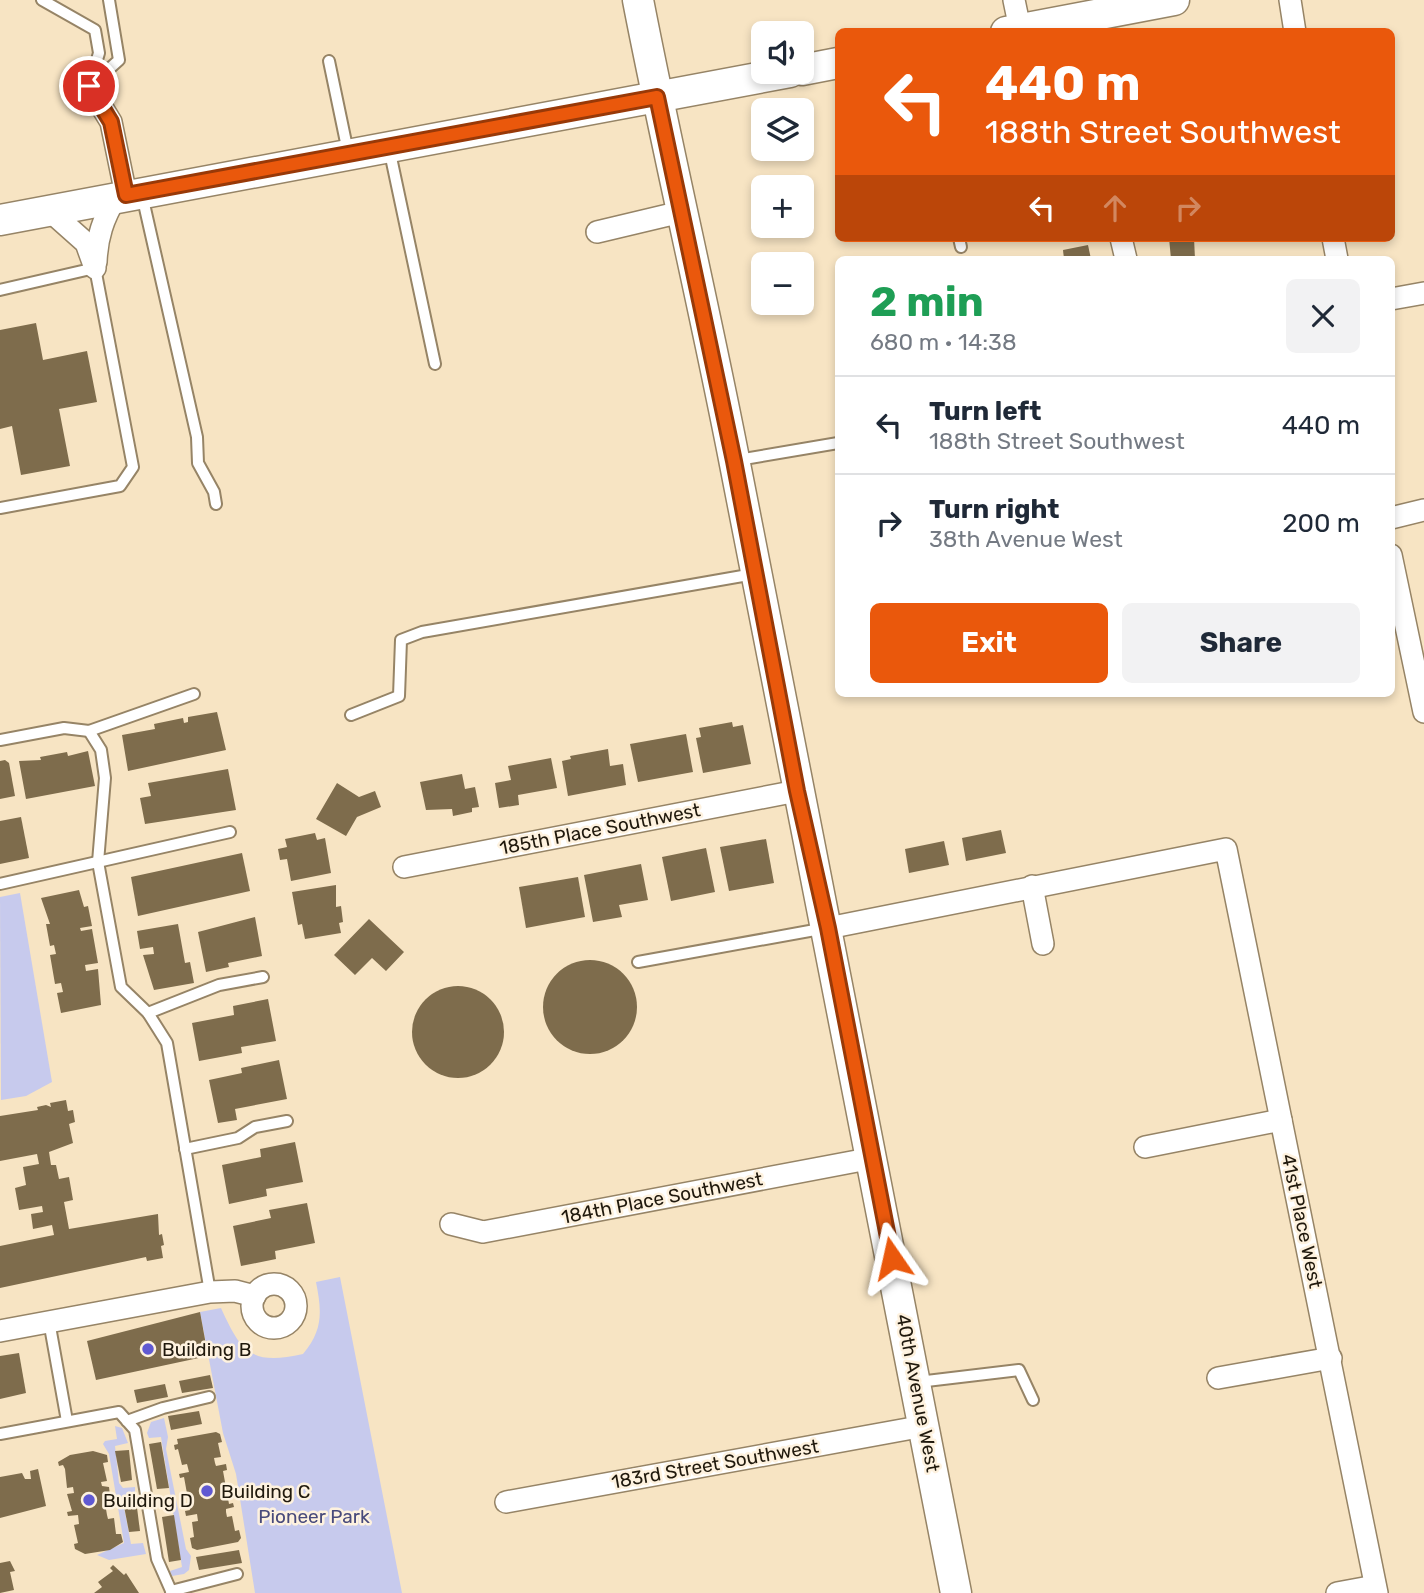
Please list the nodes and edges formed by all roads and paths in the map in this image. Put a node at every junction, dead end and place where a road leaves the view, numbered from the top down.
1 (42, 0) edge
2 (109, 0) edge
3 (638, 0) edge
4 (1174, 0) edge
5 (1290, 0) edge
6 (1013, 20) edge
7 (1078, 25) edge
8 (1294, 28) edge
9 (329, 61) dead end
10 (835, 64) edge
11 (814, 68) edge
12 (751, 79) edge
13 (89, 86) junction
14 (657, 97) junction
15 (388, 147) junction
16 (348, 154) junction
17 (128, 195) junction
18 (50, 211) junction
19 (681, 212) junction
20 (0, 220) edge
21 (597, 232) dead end
22 (95, 268) junction
23 (0, 289) edge
24 (1424, 293) edge
25 (1395, 298) edge
26 (435, 364) dead end
27 (835, 444) edge
28 (734, 461) junction
29 (216, 504) dead end
30 (0, 508) edge
31 (1424, 510) edge
32 (1395, 517) edge
33 (755, 574) junction
34 (1395, 574) edge
35 (194, 694) dead end
36 (1424, 712) edge
37 (351, 715) dead end
38 (89, 731) junction
39 (0, 740) edge
40 (797, 791) junction
41 (230, 832) dead end
42 (98, 862) junction
43 (404, 867) dead end
44 (0, 884) edge
45 (1032, 886) junction
46 (828, 928) junction
47 (1043, 944) dead end
48 (638, 962) dead end
49 (263, 977) dead end
50 (148, 1013) junction
51 (1281, 1120) junction
52 (287, 1121) dead end
53 (1145, 1147) dead end
54 (185, 1149) junction
55 (873, 1158) junction
56 (451, 1224) dead end
57 (211, 1292) junction
58 (255, 1296) dead end
59 (49, 1321) junction
60 (0, 1331) edge
61 (1331, 1358) junction
62 (1219, 1378) dead end
63 (916, 1383) junction
64 (209, 1397) dead end
65 (1033, 1400) dead end
66 (127, 1421) junction
67 (67, 1422) junction
68 (924, 1426) junction
69 (0, 1434) edge
70 (506, 1502) dead end
71 (237, 1573) dead end
72 (1376, 1589) edge
73 (172, 1592) edge
74 (956, 1593) edge
75 (1337, 1593) edge

1 - 13 lane
2 - 13 lane
3 - 14 street, 40th Avenue West
4 - 7 street
5 - 8 street
6 - 7 street
9 - 16 lane
10 - 11 street
12 - 14 street
13 - 17 street
14 - 15 street
14 - 19 street, 40th Avenue West
15 - 16 street
15 - 26 lane
16 - 17 street
17 - 18 street
17 - 22 street
17 - 29 lane
18 - 20 street
18 - 22 street
19 - 21 street
19 - 28 street, 40th Avenue West
22 - 23 lane
22 - 30 lane
24 - 25 street
27 - 28 lane
28 - 33 street, 40th Avenue West
31 - 32 street
33 - 37 lane
33 - 40 street, 40th Avenue West
34 - 36 street
35 - 38 lane
38 - 39 lane
38 - 42 lane
40 - 43 street, 185th Place Southwest
40 - 46 street, 40th Avenue West
41 - 42 lane
42 - 44 lane
42 - 50 lane
45 - 46 street
45 - 47 street
45 - 51 street, 41st Place West
46 - 48 lane
46 - 55 street, 40th Avenue West
49 - 50 lane
50 - 54 lane
51 - 53 street
51 - 61 street, 41st Place West
52 - 54 lane
54 - 57 lane
55 - 56 street, 184th Place Southwest
55 - 63 street, 40th Avenue West
57 - 58 street
57 - 59 street
59 - 60 street
59 - 67 lane
61 - 62 street
61 - 72 street, 41st Place West
63 - 65 lane
63 - 68 street, 40th Avenue West
64 - 66 lane
66 - 67 lane
66 - 73 lane
67 - 69 lane
68 - 70 street, 183rd Street Southwest
68 - 74 street, 40th Avenue West
71 - 73 lane
72 - 75 street

